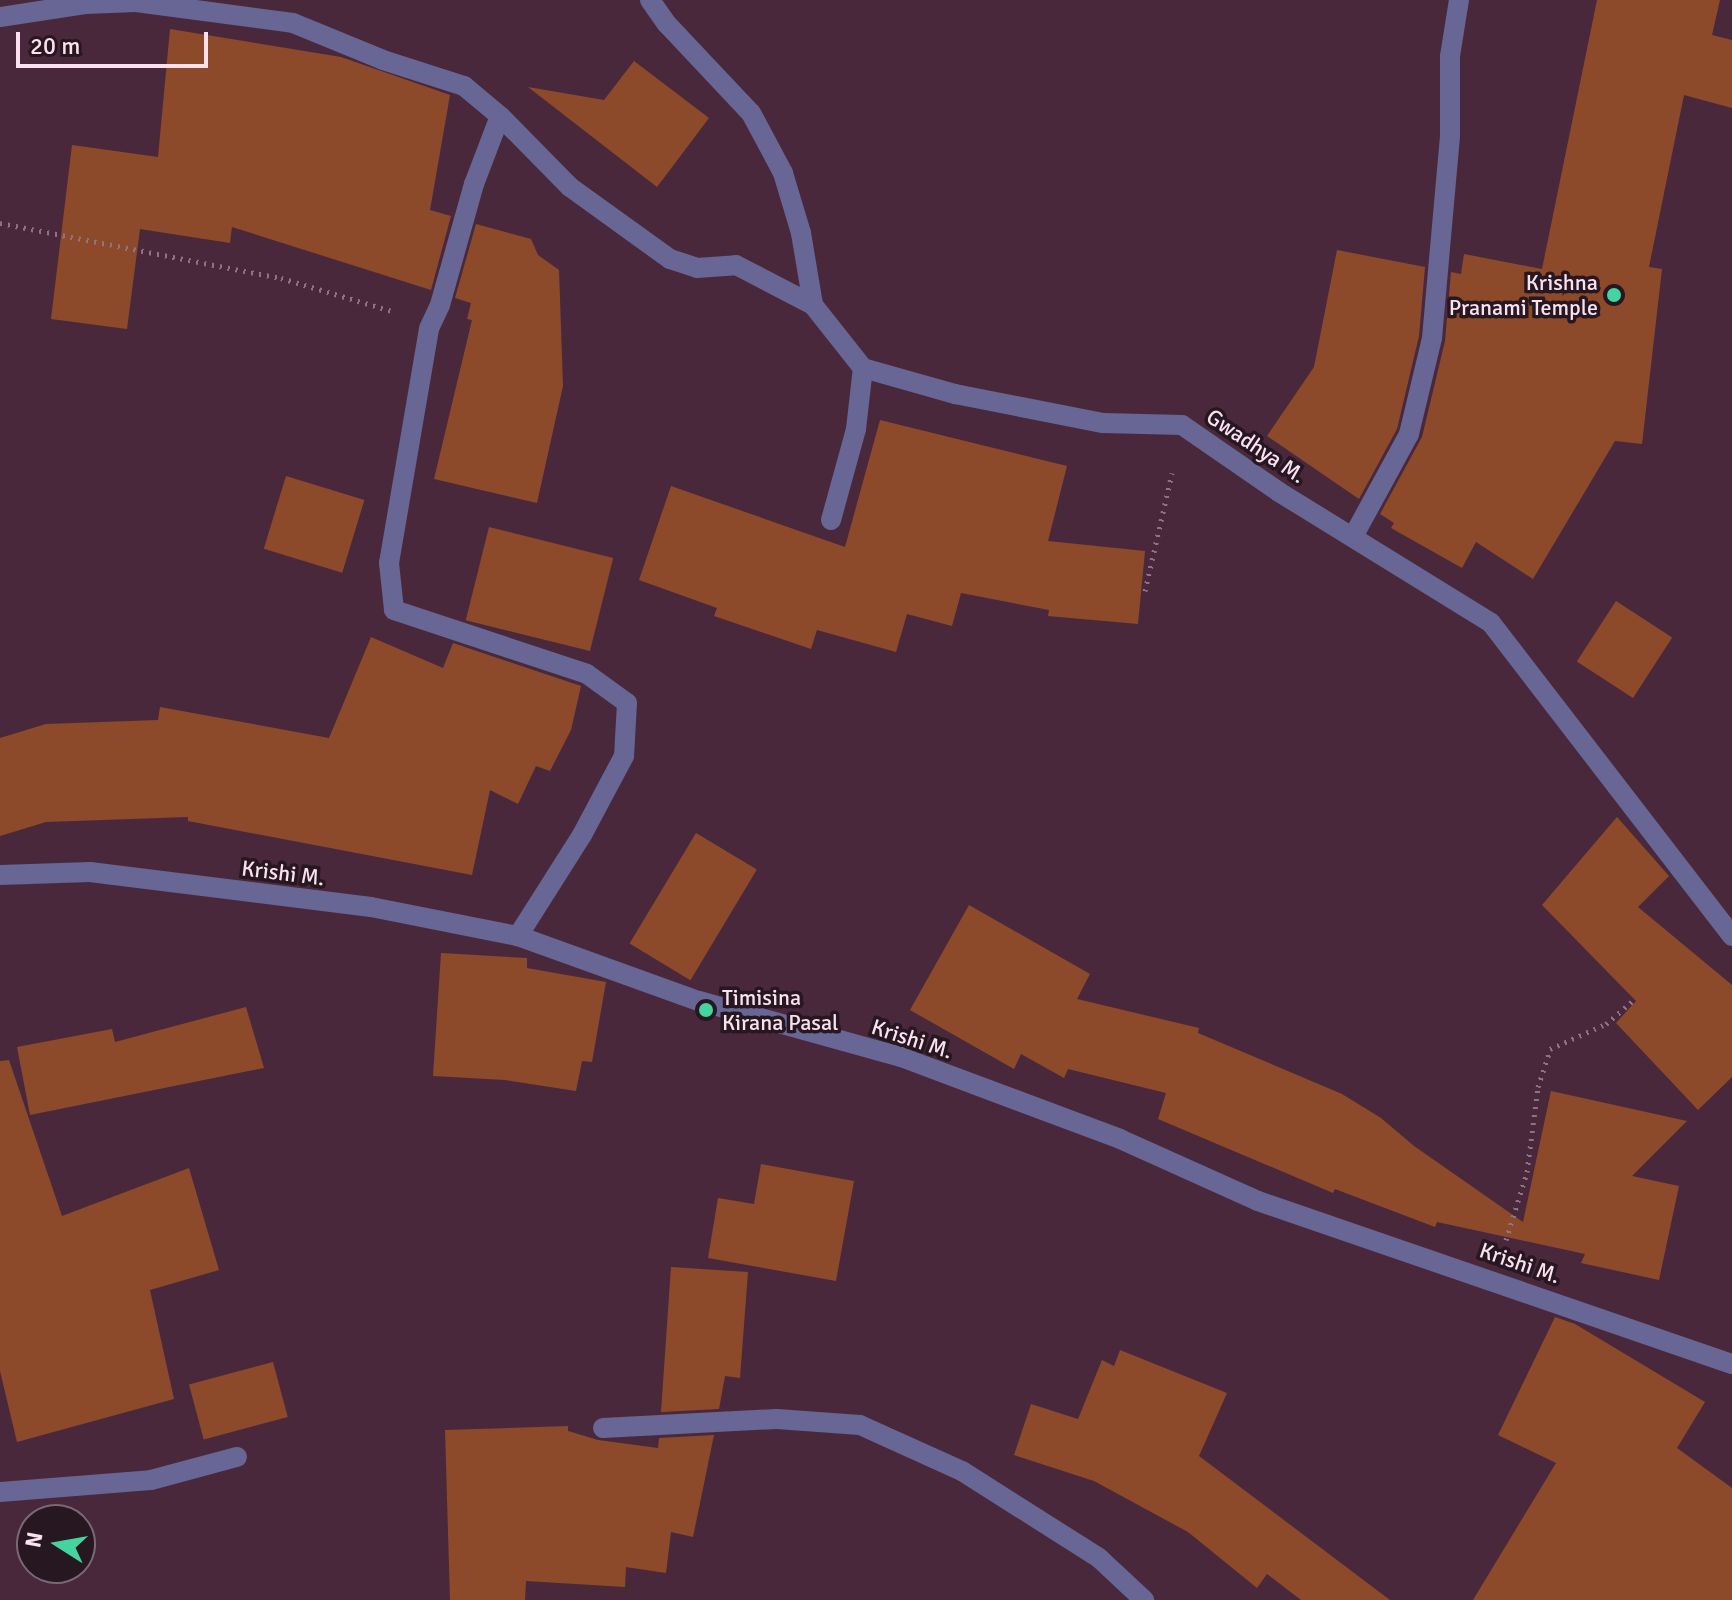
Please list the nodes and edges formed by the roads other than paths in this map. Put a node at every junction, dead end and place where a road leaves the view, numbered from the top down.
1 (650, 0) edge
2 (1459, 0) edge
3 (0, 17) edge
4 (500, 116) junction
5 (813, 305) junction
6 (863, 368) junction
7 (831, 520) dead end
8 (1354, 535) junction
9 (0, 875) edge
10 (518, 936) junction
11 (1732, 936) edge
12 (1732, 1364) edge
13 (603, 1428) dead end
14 (237, 1457) dead end
15 (0, 1492) edge
16 (1144, 1600) edge

1 - 5 street
2 - 8 street
3 - 4 street
4 - 5 street
4 - 10 street
5 - 6 street
6 - 7 street
6 - 8 street, Gwadhya M.
8 - 11 street, Gwadhya M.
9 - 10 street, Krishi M.
10 - 12 street, Krishi M.
13 - 16 street
14 - 15 street

